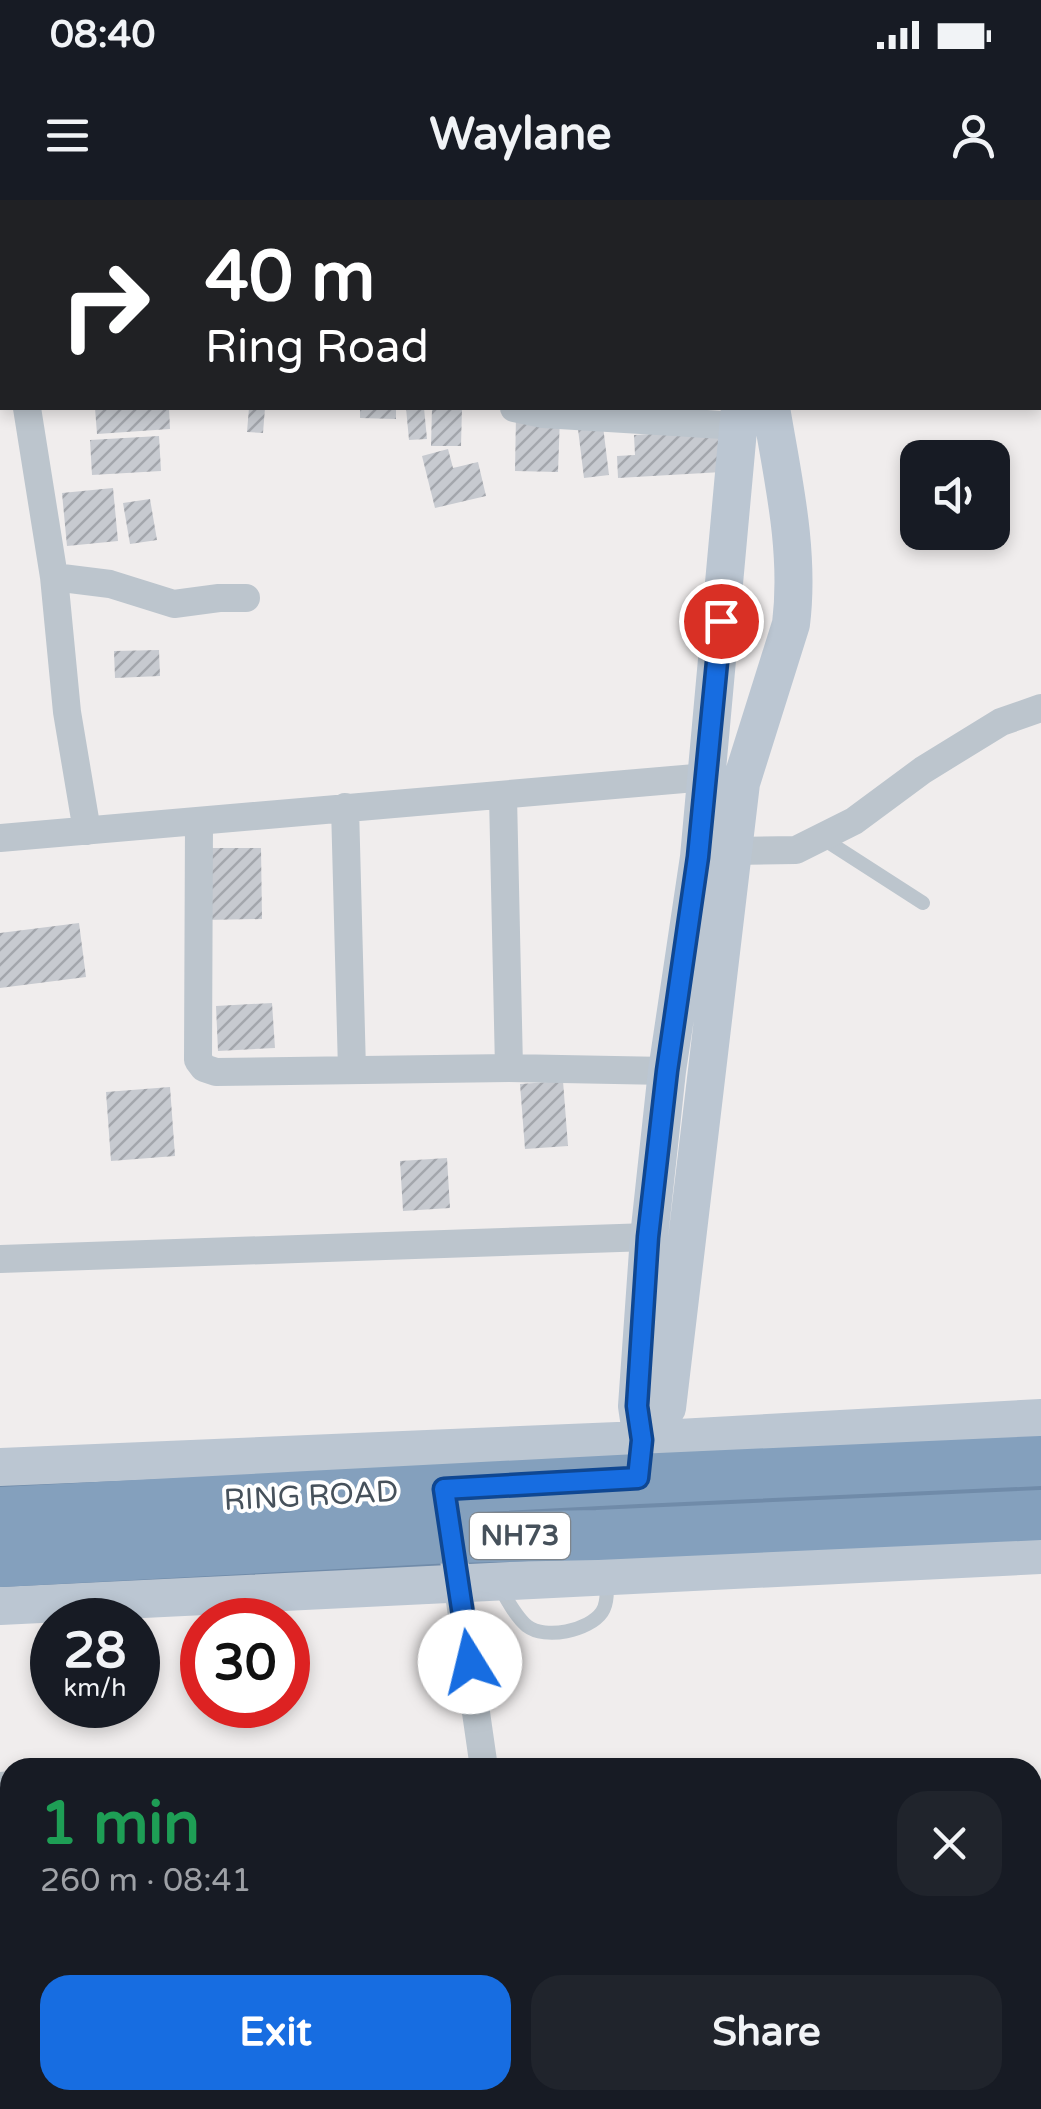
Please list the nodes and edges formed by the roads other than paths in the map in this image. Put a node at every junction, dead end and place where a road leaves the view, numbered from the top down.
1 (28, 410) edge
2 (524, 410) edge
3 (750, 414) edge
4 (54, 577) junction
5 (246, 598) dead end
6 (1041, 708) edge
7 (724, 780) junction
8 (504, 796) junction
9 (345, 807) junction
10 (199, 822) junction
11 (86, 831) junction
12 (0, 838) edge
13 (821, 838) junction
14 (733, 852) junction
15 (922, 903) dead end
16 (510, 1068) junction
17 (352, 1070) junction
18 (667, 1071) junction
19 (648, 1237) junction
20 (0, 1259) edge
21 (1041, 1418) edge
22 (640, 1459) junction
23 (1041, 1462) edge
24 (0, 1467) edge
25 (444, 1489) junction
26 (0, 1512) edge
27 (1041, 1515) edge
28 (1041, 1554) edge
29 (601, 1556) junction
30 (479, 1560) junction
31 (0, 1562) edge
32 (0, 1606) edge
33 (484, 1758) edge

1 - 4 street
2 - 3 street
3 - 7 street
3 - 7 street
4 - 5 street
4 - 11 street
6 - 13 street
7 - 8 street
7 - 14 street
7 - 18 street
8 - 9 street
8 - 16 street
9 - 10 street
9 - 17 street
10 - 11 street
10 - 17 street
11 - 12 street
13 - 14 street
13 - 15 lane
14 - 22 street
16 - 17 street
16 - 18 street
18 - 19 street
19 - 20 street
19 - 22 street
21 - 22 street
22 - 23 highway, RING ROAD / NH73
22 - 24 street
22 - 25 highway, RING ROAD / NH73
25 - 26 highway, RING ROAD / NH73
25 - 30 street
27 - 29 highway, RING ROAD / NH73
28 - 29 street
29 - 30 highway, RING ROAD / NH73
29 - 30 lane
30 - 31 highway, RING ROAD / NH73
30 - 32 street
30 - 33 street

